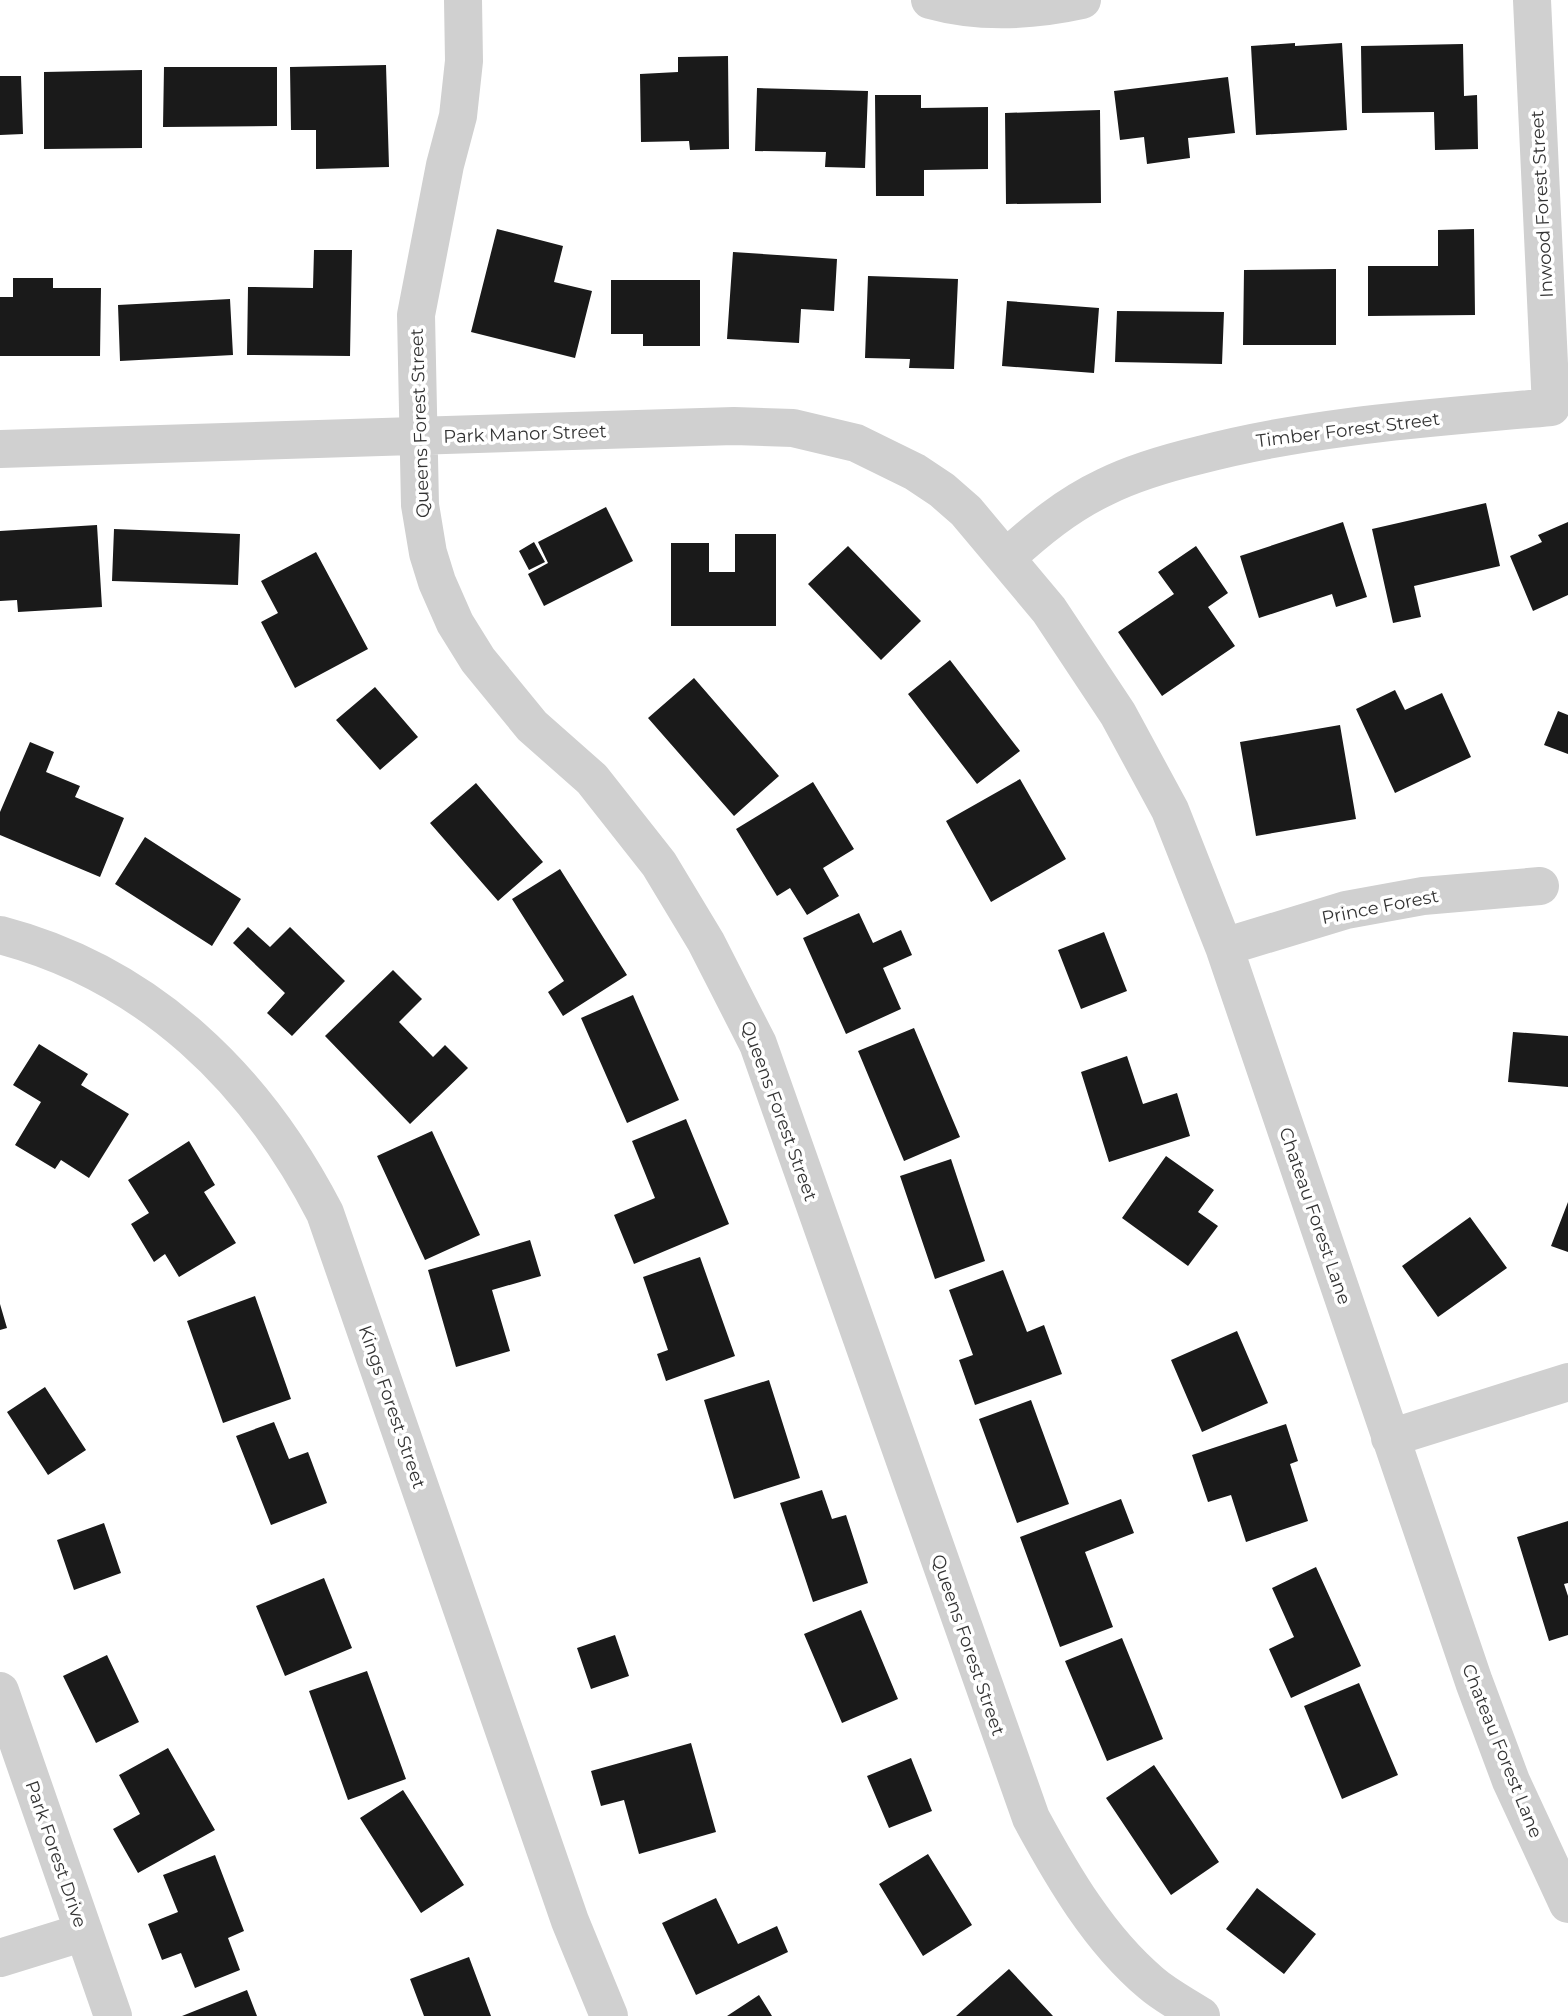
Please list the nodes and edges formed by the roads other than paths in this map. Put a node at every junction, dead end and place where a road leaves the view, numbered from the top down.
1 (463, 0) edge
2 (930, 0) edge
3 (1082, 0) edge
4 (1532, 0) edge
5 (1551, 407) joint
6 (419, 438) junction
7 (0, 449) edge
8 (1006, 558) junction
9 (1540, 886) dead end
10 (0, 935) edge
11 (1224, 947) junction
12 (1568, 1382) edge
13 (1390, 1438) junction
14 (0, 1691) edge
15 (1568, 1904) edge
16 (84, 1932) junction
17 (0, 1958) edge
18 (113, 2016) edge
19 (609, 2016) edge
20 (1200, 2016) edge

1 - 6 street, Queens Forest Street
2 - 3 street
4 - 5 street, Inwood Forest Street
5 - 8 street, Timber Forest Street
6 - 7 street, Park Manor Street
6 - 8 street, Park Manor Street
6 - 20 street, Queens Forest Street
8 - 11 street, Chateau Forest Lane
9 - 11 street, Prince Forest
10 - 19 street, Kings Forest Street
11 - 13 street, Chateau Forest Lane
12 - 13 street
13 - 15 street, Chateau Forest Lane
14 - 16 street, Park Forest Drive
16 - 17 street
16 - 18 street, Park Forest Drive

